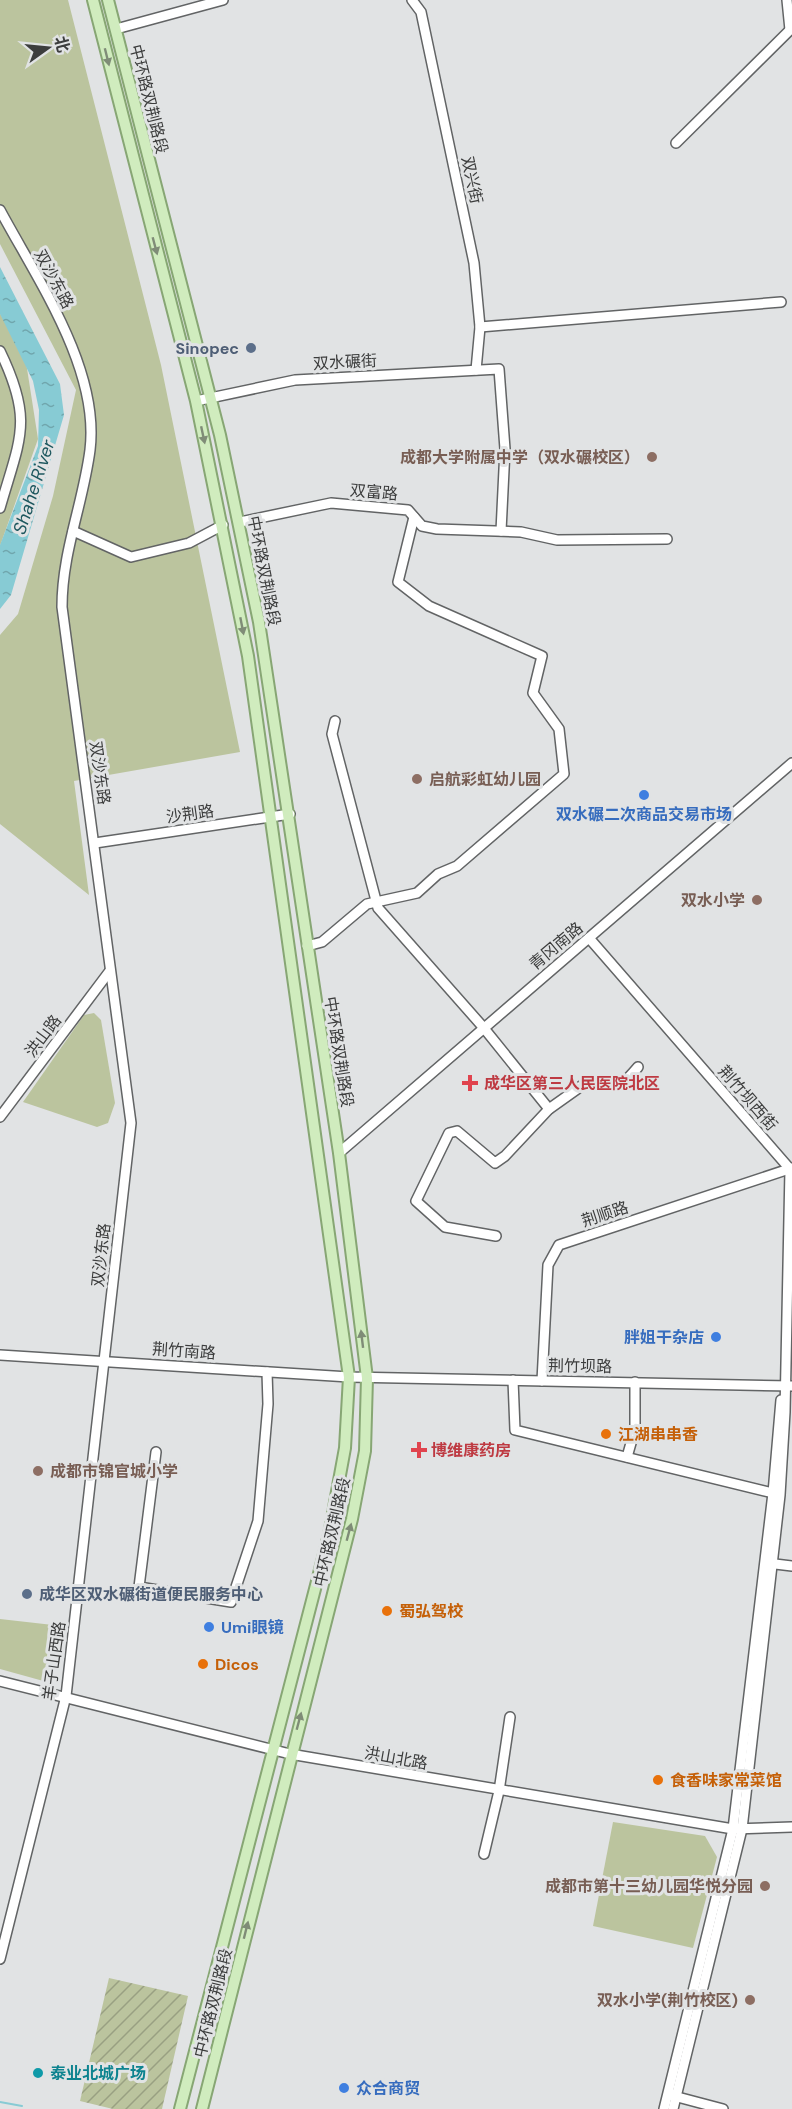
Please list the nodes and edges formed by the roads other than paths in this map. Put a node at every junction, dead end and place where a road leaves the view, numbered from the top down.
1 (93, 0) edge
2 (108, 0) edge
3 (223, 0) edge
4 (412, 0) edge
5 (787, 0) edge
6 (116, 29) junction
7 (791, 29) edge
8 (676, 143) dead end
9 (0, 210) edge
10 (780, 302) dead end
11 (480, 327) junction
12 (0, 351) edge
13 (476, 370) junction
14 (209, 397) junction
15 (196, 401) junction
16 (0, 508) edge
17 (414, 517) junction
18 (240, 522) junction
19 (223, 525) junction
20 (73, 531) junction
21 (501, 531) junction
22 (667, 539) dead end
23 (334, 721) dead end
24 (792, 763) edge
25 (290, 814) junction
26 (271, 818) junction
27 (95, 843) junction
28 (376, 901) junction
29 (589, 938) junction
30 (308, 946) junction
31 (109, 972) junction
32 (483, 1027) junction
33 (638, 1067) dead end
34 (549, 1109) junction
35 (0, 1117) edge
36 (339, 1153) junction
37 (791, 1168) edge
38 (496, 1236) dead end
39 (0, 1355) edge
40 (104, 1360) junction
41 (267, 1372) junction
42 (349, 1377) junction
43 (367, 1378) junction
44 (513, 1380) junction
45 (542, 1381) junction
46 (635, 1382) junction
47 (788, 1386) edge
48 (156, 1452) dead end
49 (627, 1457) junction
50 (773, 1493) junction
51 (768, 1563) junction
52 (792, 1566) edge
53 (0, 1681) edge
54 (66, 1696) junction
55 (510, 1717) dead end
56 (273, 1750) junction
57 (290, 1754) junction
58 (499, 1791) junction
59 (792, 1827) edge
60 (737, 1829) junction
61 (484, 1854) dead end
62 (4, 1929) edge
63 (0, 1959) edge
64 (672, 2096) junction
65 (180, 2109) edge
66 (201, 2109) edge
67 (664, 2109) edge
68 (673, 2109) edge
69 (723, 2109) edge

1 -> 15 main road, 中环路双荆路段
2 - 6 main road, 中环路双荆路段
3 - 6 street
4 - 11 street, 双兴街
5 - 7 street
6 - 14 main road, 中环路双荆路段
7 - 8 street
9 - 20 street, 双沙东路
10 - 11 street
11 - 13 street, 双兴街
12 - 16 street
13 - 14 street, 双水碾街
13 - 21 street, 双水碾街
14 - 15 street, 双水碾街
14 - 18 main road, 中环路双荆路段
15 -> 19 main road, 中环路双荆路段
17 - 18 street, 双富路
17 - 21 street, 双富路
17 - 28 street
18 - 25 main road, 中环路双荆路段
19 - 20 street
19 -> 26 main road, 中环路双荆路段
20 - 27 street, 双沙东路
21 - 22 street, 双富路
23 - 28 street
24 - 29 street, 青冈南路
25 - 26 street, 沙荆路
25 - 30 main road, 中环路双荆路段
26 - 27 street, 沙荆路
26 - 42 main road, 中环路双荆路段
27 - 31 street, 双沙东路
28 - 30 street
28 - 32 street
29 - 32 street, 青冈南路
29 - 37 street, 荆竹坝西街
30 - 36 main road, 中环路双荆路段
31 - 35 street, 洪山路
31 - 40 street, 双沙东路
32 - 34 street
32 - 36 street, 青冈南路
33 - 34 street
34 - 38 street
43 -> 36 main road, 中环路双荆路段
37 - 45 street, 荆顺路
37 - 47 street
39 - 40 street, 荆竹南路
40 - 41 street, 荆竹南路
40 - 54 street, 羊子山西路
41 - 42 street, 荆竹南路
41 - 48 street
42 - 43 street, 荆竹南路
42 - 56 main road, 中环路双荆路段
43 - 44 street, 荆竹坝路
57 -> 43 main road, 中环路双荆路段
44 - 45 street, 荆竹坝路
44 - 49 street
45 - 46 street, 荆竹坝路
46 - 47 street, 荆竹坝路
46 - 49 street
47 - 50 street
47 - 51 street
49 - 50 street
50 - 51 street
51 - 52 street
51 - 60 street
53 - 54 street, 洪山北路
54 - 56 street, 洪山北路
54 - 62 street, 羊子山西路
55 - 58 street
56 - 57 street, 洪山北路
56 - 65 main road, 中环路双荆路段
57 - 58 street, 洪山北路
66 -> 57 main road, 中环路双荆路段
58 - 60 street, 洪山北路
58 - 61 street
59 - 60 street, 洪山北路
60 - 64 street
62 - 63 street, 羊子山西路
64 - 67 street
64 - 68 street
64 - 69 street

